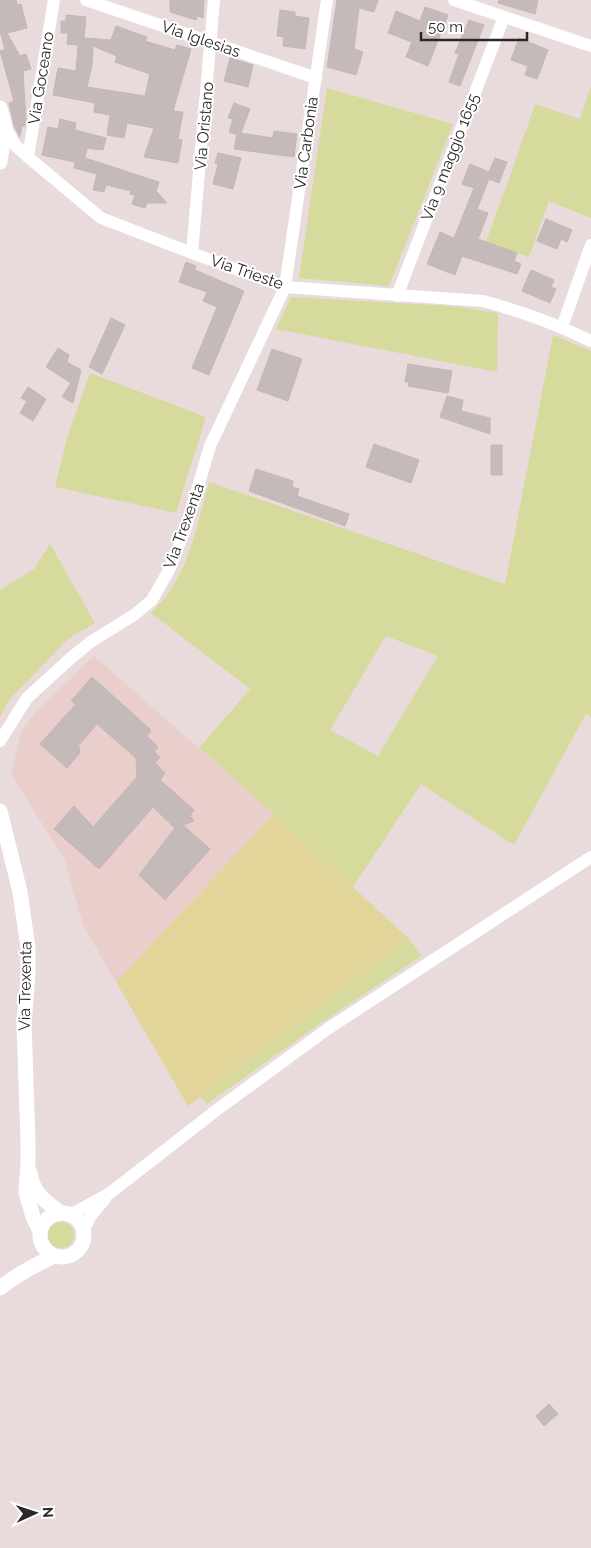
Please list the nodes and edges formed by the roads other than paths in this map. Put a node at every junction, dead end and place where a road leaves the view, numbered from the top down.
1 (54, 0) edge
2 (86, 0) edge
3 (214, 0) edge
4 (327, 0) edge
5 (454, 0) edge
6 (504, 17) junction
7 (211, 42) junction
8 (591, 46) edge
9 (316, 78) junction
10 (0, 108) edge
11 (2, 125) edge
12 (28, 157) junction
13 (0, 162) edge
14 (591, 245) edge
15 (192, 253) junction
16 (285, 286) junction
17 (397, 296) junction
18 (562, 327) junction
19 (591, 341) edge
20 (0, 741) edge
21 (0, 811) edge
22 (591, 857) edge
23 (28, 1164) junction
24 (110, 1193) junction
25 (65, 1214) junction
26 (83, 1231) junction
27 (40, 1235) junction
28 (54, 1256) junction
29 (6, 1284) edge

1 - 12 street, Via Goceano
2 - 7 street, Via Iglesias
3 - 7 street, Via Oristano
4 - 9 street, Via Carbonia
5 - 6 street
6 - 8 street
6 - 17 street, Via 9 maggio 1655
7 - 9 street, Via Iglesias
7 - 15 street, Via Oristano
9 - 16 street, Via Carbonia
10 - 11 street
11 - 12 street, Via Trieste
11 - 13 street
12 - 15 street, Via Trieste
14 - 18 street
15 - 16 street, Via Trieste
16 - 17 street, Via Trieste
16 - 20 street, Via Trexenta
17 - 18 street, Via Trieste
18 - 19 street, Via Trieste
21 - 23 street, Via Trexenta
22 - 24 street
23 - 25 street
23 - 27 street
24 - 25 street
24 - 26 street
25 - 26 street
25 - 27 street
26 - 28 street
27 - 28 street
27 - 29 street
28 - 29 street

